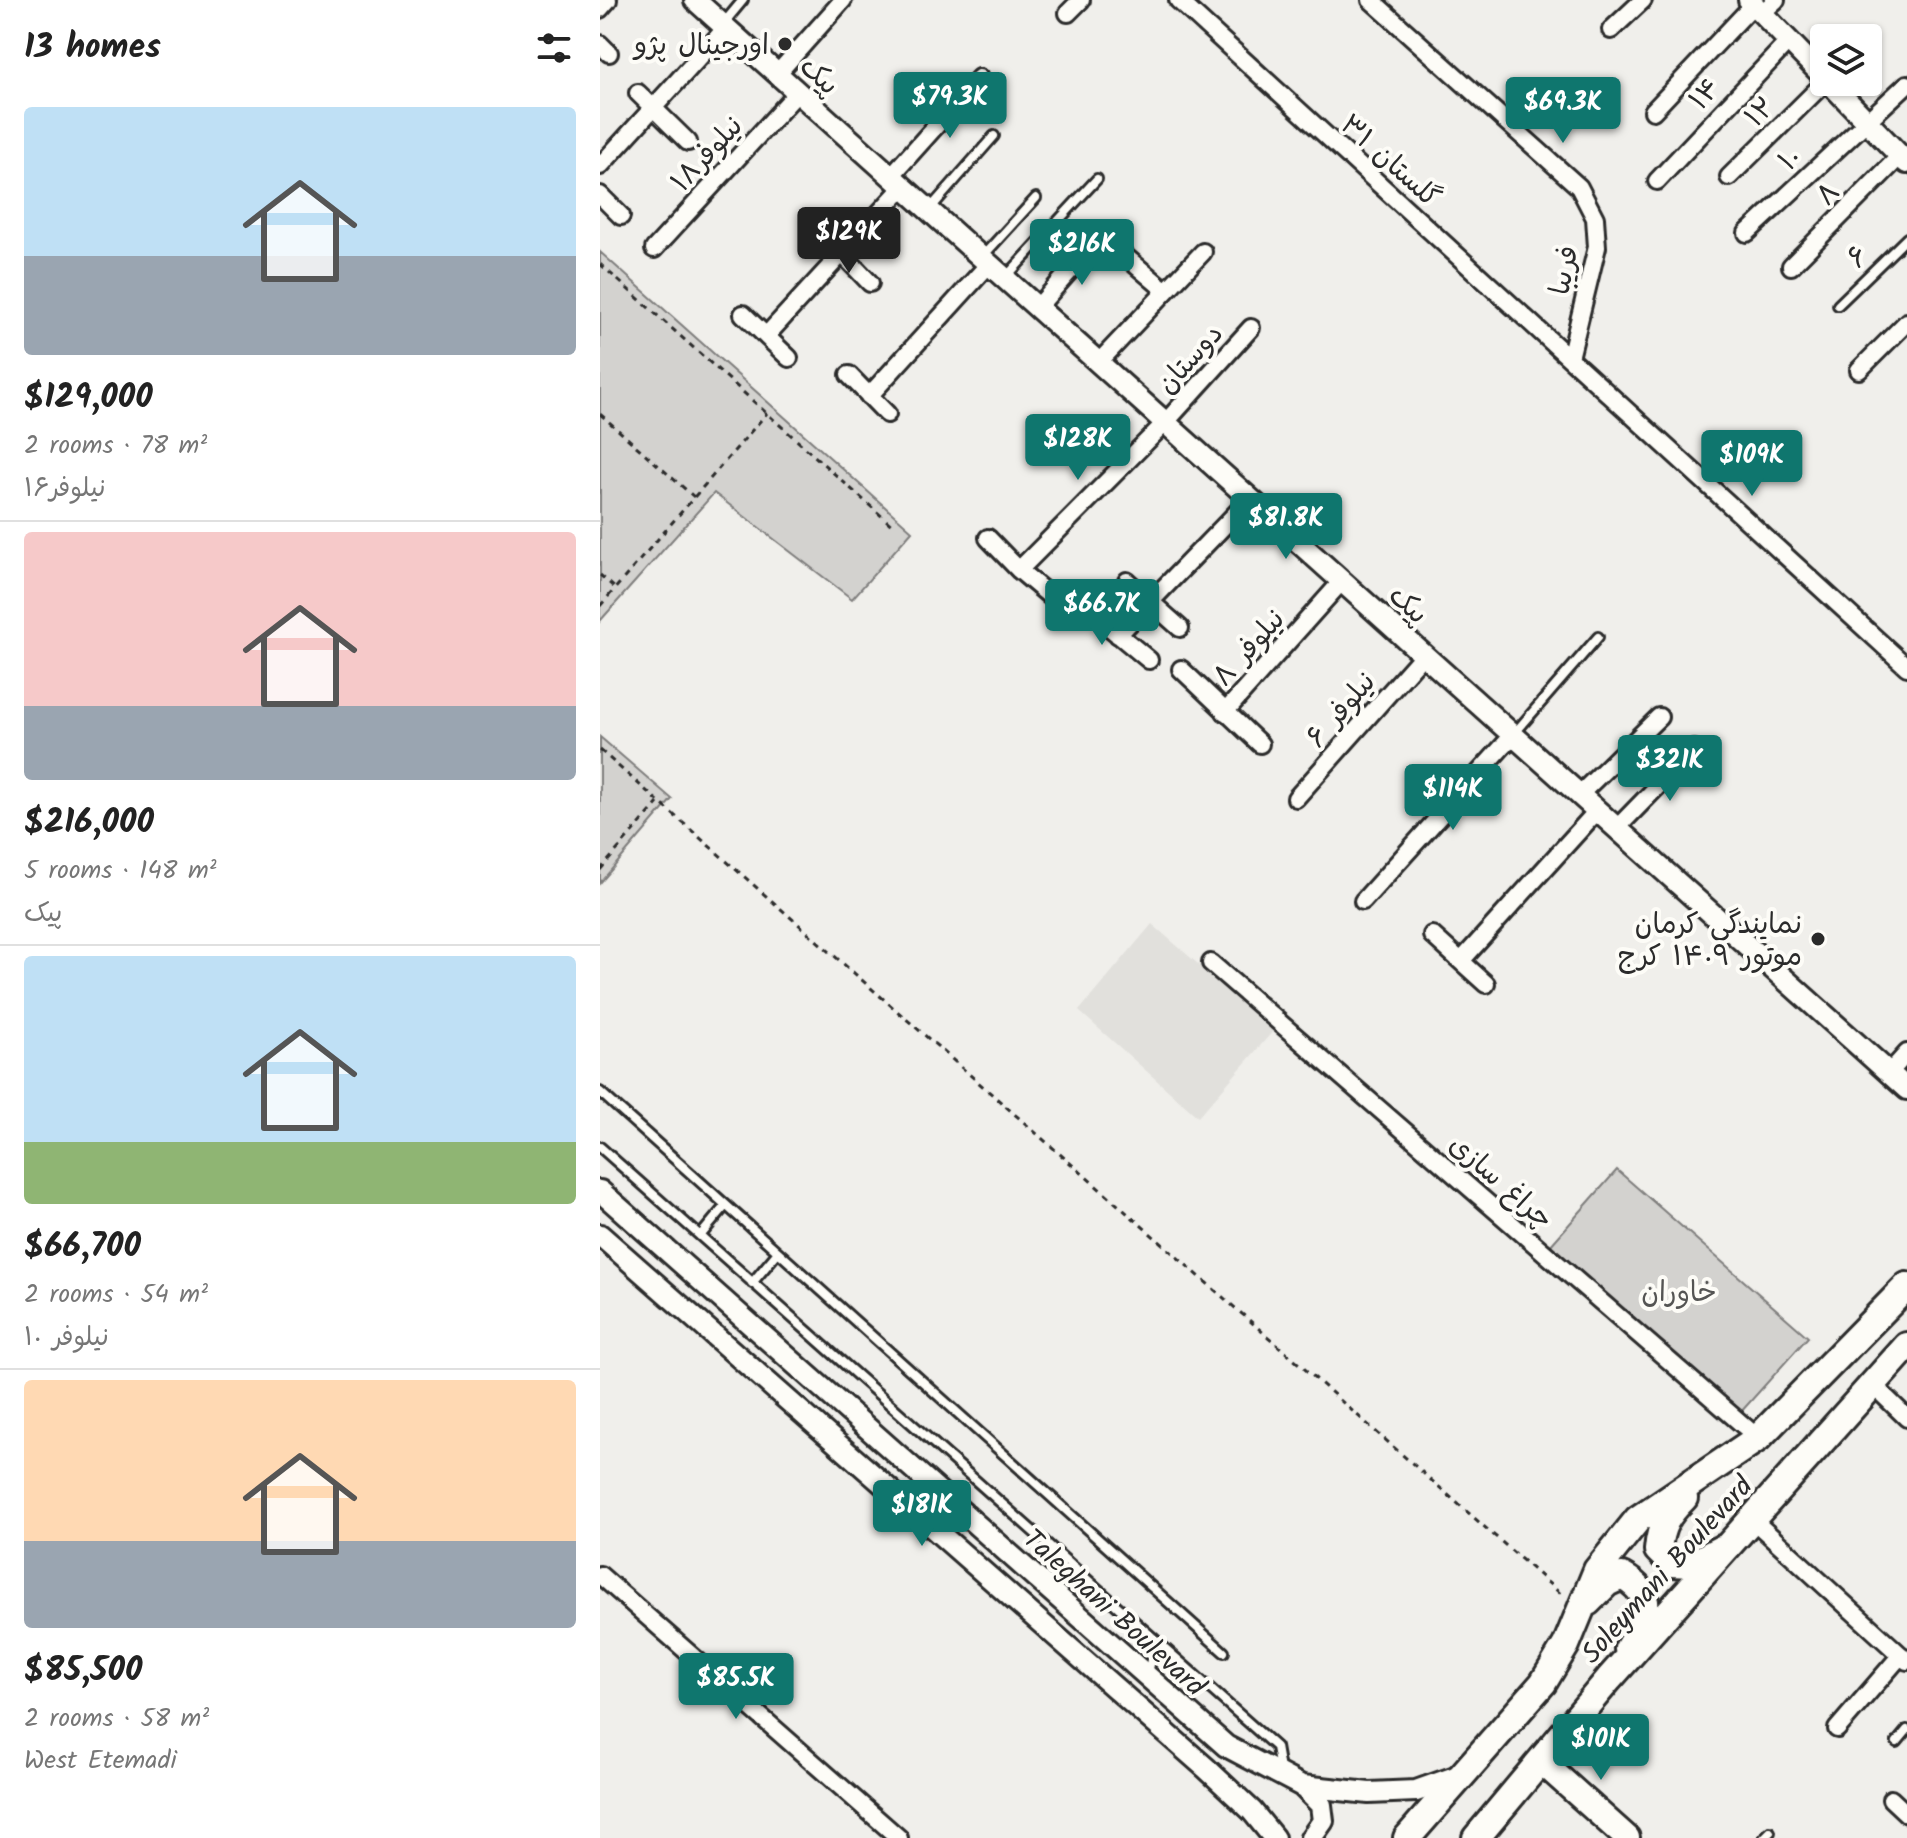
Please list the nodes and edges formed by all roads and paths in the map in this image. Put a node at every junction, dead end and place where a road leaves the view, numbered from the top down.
1 (608, 0) edge
2 (695, 0) edge
3 (743, 0) edge
4 (843, 0) edge
5 (1081, 0) edge
6 (1178, 0) edge
7 (1371, 0) edge
8 (1643, 0) edge
9 (1760, 4) edge
10 (600, 9) edge
11 (1068, 13) dead end
12 (724, 26) junction
13 (1611, 30) dead end
14 (1789, 41) junction
15 (1810, 63) edge
16 (777, 74) junction
17 (979, 78) dead end
18 (1907, 84) edge
19 (798, 92) junction
20 (638, 93) dead end
21 (1810, 96) edge
22 (1842, 96) edge
23 (653, 108) junction
24 (1653, 111) dead end
25 (1866, 121) junction
26 (994, 136) dead end
27 (688, 142) dead end
28 (1904, 160) edge
29 (600, 166) edge
30 (1729, 177) dead end
31 (1097, 179) dead end
32 (1657, 181) dead end
33 (897, 182) junction
34 (600, 195) edge
35 (1036, 198) dead end
36 (929, 210) junction
37 (621, 216) dead end
38 (1747, 233) dead end
39 (826, 237) dead end
40 (1907, 238) edge
41 (1098, 239) dead end
42 (654, 249) dead end
43 (1203, 252) dead end
44 (842, 253) junction
45 (1125, 256) dead end
46 (985, 261) junction
47 (600, 264) edge
48 (1791, 266) dead end
49 (1005, 279) junction
50 (870, 283) dead end
51 (1166, 291) junction
52 (1838, 305) dead end
53 (1037, 308) junction
54 (743, 314) dead end
55 (1907, 322) edge
56 (1251, 328) dead end
57 (766, 336) junction
58 (789, 358) dead end
59 (1570, 358) junction
60 (1098, 363) junction
61 (1859, 370) dead end
62 (849, 375) dead end
63 (869, 396) junction
64 (767, 413) junction
65 (600, 414) edge
66 (887, 414) dead end
67 (1165, 423) junction
68 (694, 497) junction
69 (1250, 499) junction
70 (895, 528) dead end
71 (988, 538) dead end
72 (1019, 570) junction
73 (600, 575) edge
74 (1127, 581) dead end
75 (1342, 581) junction
76 (615, 588) junction
77 (1057, 602) dead end
78 (1151, 602) junction
79 (1080, 603) dead end
80 (600, 606) edge
81 (1180, 628) dead end
82 (1118, 635) junction
83 (1598, 637) dead end
84 (1423, 655) junction
85 (1149, 660) dead end
86 (1907, 667) edge
87 (1181, 669) dead end
88 (1225, 712) junction
89 (1659, 717) dead end
90 (1513, 735) junction
91 (1260, 744) dead end
92 (1694, 749) dead end
93 (600, 750) edge
94 (1579, 795) junction
95 (1296, 798) dead end
96 (659, 802) junction
97 (1597, 811) junction
98 (1617, 828) junction
99 (600, 870) edge
100 (1363, 901) dead end
101 (1432, 935) dead end
102 (1461, 961) junction
103 (1211, 963) dead end
104 (1486, 984) dead end
105 (1907, 1053) edge
106 (1889, 1073) junction
107 (1907, 1089) edge
108 (600, 1092) edge
109 (600, 1147) edge
110 (600, 1191) edge
111 (726, 1205) junction
112 (600, 1235) edge
113 (700, 1236) junction
114 (778, 1252) junction
115 (752, 1283) junction
116 (1907, 1286) edge
117 (1907, 1346) edge
118 (1873, 1385) junction
119 (1907, 1418) edge
120 (1758, 1438) junction
121 (1716, 1469) junction
122 (1753, 1520) junction
123 (1730, 1544) junction
124 (600, 1575) edge
125 (1580, 1611) junction
126 (1155, 1643) junction
127 (1224, 1652) dead end
128 (1904, 1658) edge
129 (1147, 1678) junction
130 (1609, 1679) junction
131 (1837, 1729) dead end
132 (1907, 1730) edge
133 (1897, 1742) dead end
134 (1542, 1762) junction
135 (1465, 1774) junction
136 (1282, 1776) junction
137 (1302, 1786) junction
138 (1277, 1835) edge
139 (899, 1838) edge
140 (1311, 1838) edge
141 (1407, 1838) edge
142 (1476, 1838) edge
143 (1627, 1838) edge

1 - 10 street
2 - 12 street, پیک
3 - 12 lane
4 - 16 street
5 - 11 street
6 - 59 street, گلستان ۳۱
7 - 59 street, فریبا
8 - 13 street
9 - 14 street
9 - 24 street
12 - 16 street, پیک
12 - 23 street
14 - 15 street
14 - 32 street, ۱۴
16 - 19 street, پیک
17 - 33 street
18 - 25 street, ۱۰
19 - 33 street, پیک
19 - 42 street, نیلوفر۱۸
20 - 23 street
21 - 30 street, ۱۲
22 - 25 street
23 - 27 street
23 - 29 street
25 - 28 street
25 - 38 street, ۱۰
26 - 36 lane
28 - 48 street, ۸
31 - 49 lane
33 - 36 street, پیک
33 - 44 street
34 - 37 street
35 - 46 lane
36 - 46 street, پیک
39 - 44 street
40 - 52 lane, ۶
41 - 53 street
43 - 51 street
44 - 50 street
44 - 57 street
45 - 51 street
46 - 49 street, پیک
46 - 63 street
47 - 64 path
49 - 53 street, پیک
51 - 60 street
53 - 60 street, پیک
54 - 57 street
55 - 61 street
56 - 67 street, دوستان
57 - 58 street
59 - 86 street, گلستان ۳۱
60 - 67 street, پیک
62 - 63 street
63 - 66 street
64 - 68 path
64 - 70 path
65 - 68 path
67 - 69 street, پیک
67 - 72 street, دوستان
68 - 76 path
69 - 75 street, پیک
69 - 78 street
71 - 72 street
72 - 77 street
73 - 76 path
74 - 78 street
75 - 84 street, پیک
75 - 88 street, نیلوفر ۸
76 - 80 path
78 - 81 street
78 - 82 street
79 - 82 street
82 - 85 street
83 - 90 lane
84 - 90 street, پیک
84 - 95 street, نیلوفر ۶
87 - 88 street
88 - 91 street
89 - 94 street
90 - 94 street, پیک
90 - 100 street
92 - 98 street
93 - 96 path
94 - 97 street, پیک
96 - 99 path
96 - 125 path
97 - 98 street, پیک
97 - 102 street
98 - 106 street, پیک
101 - 102 street
102 - 104 street
103 - 120 street, چراغ سازی
105 - 106 street
106 - 107 street, پیک
108 - 111 lane
109 - 113 lane
110 - 129 street, Taleghani Boulevard
111 - 113 lane
111 - 114 lane
112 - 138 street, Taleghani Boulevard
113 - 115 lane
114 - 115 lane
114 - 127 lane
115 - 126 lane
116 - 120 main road, Soleymani Boulevard
117 - 118 main road, Soleymani Boulevard
118 - 119 street
118 - 122 main road, Soleymani Boulevard
120 - 121 main road, Soleymani Boulevard
121 - 123 main road
121 - 125 main road, Soleymani Boulevard
122 - 123 main road, Soleymani Boulevard
122 - 128 street
123 - 130 main road, Soleymani Boulevard
124 - 139 street
125 - 130 main road
125 - 135 main road, Soleymani Boulevard
126 - 129 lane
126 - 136 lane
128 - 131 street
129 - 136 street, Taleghani Boulevard
130 - 134 main road, Soleymani Boulevard
132 - 133 lane
134 - 142 main road, Soleymani Boulevard
134 - 143 main road
135 - 137 street, Taleghani Boulevard
135 - 141 main road, Soleymani Boulevard
136 - 137 street, Taleghani Boulevard
137 - 140 street

